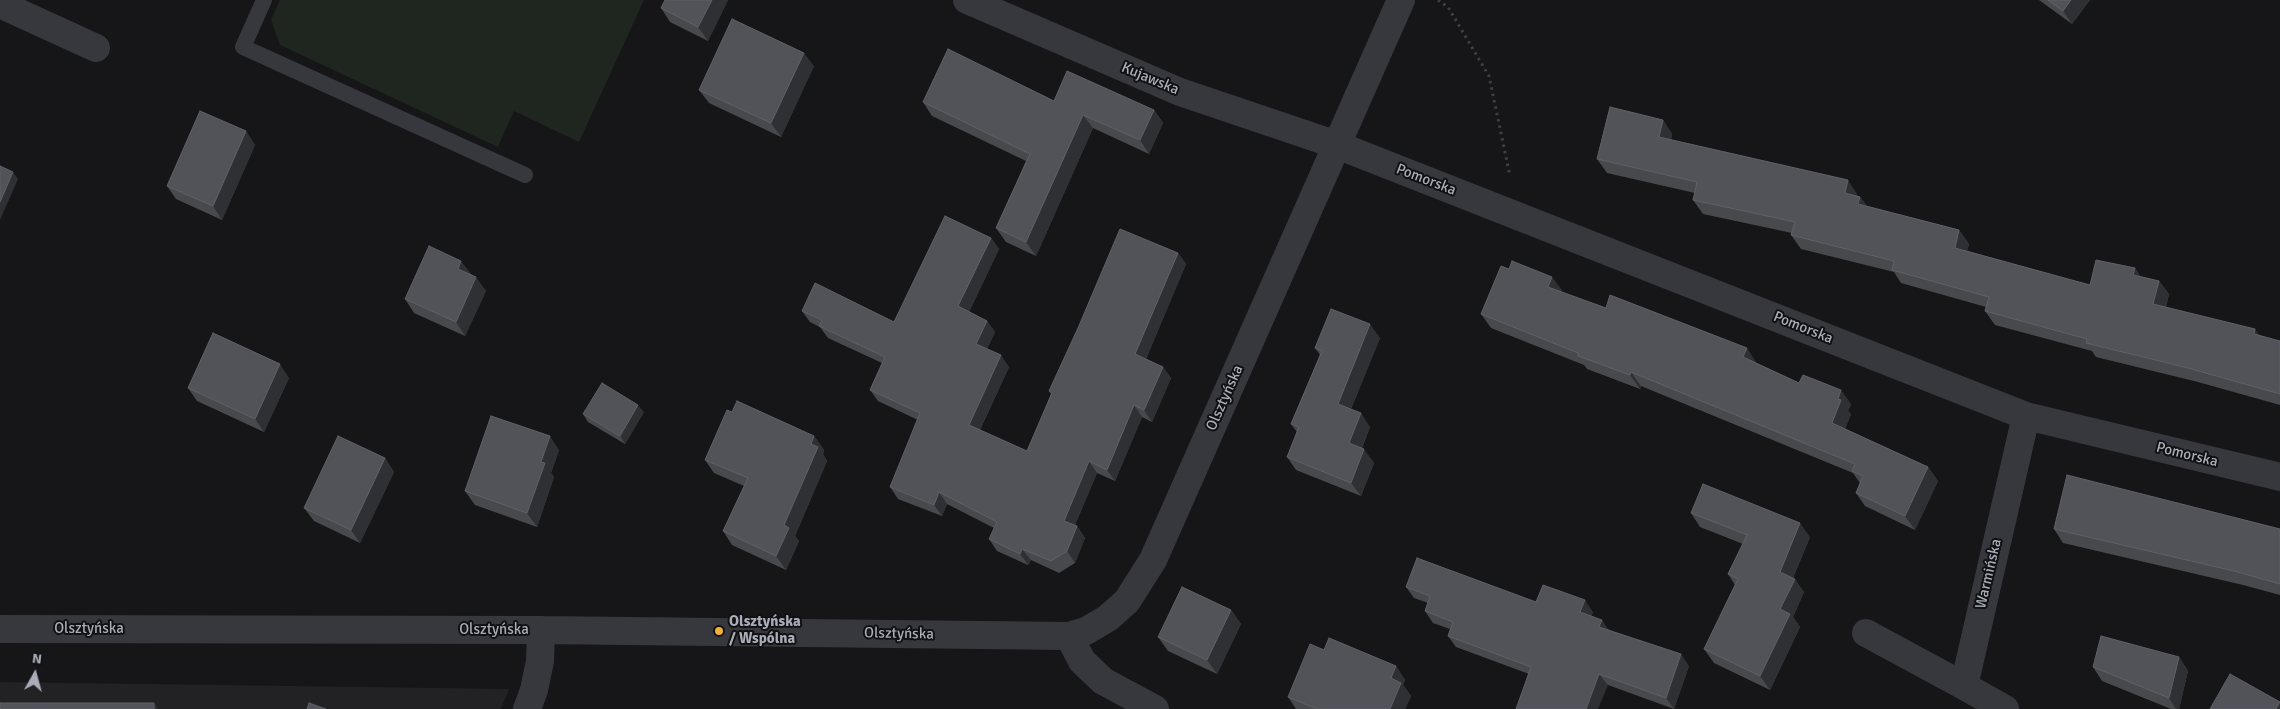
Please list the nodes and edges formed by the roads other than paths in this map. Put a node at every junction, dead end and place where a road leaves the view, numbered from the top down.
1 (264, 0) edge
2 (968, 0) edge
3 (1401, 0) edge
4 (0, 4) edge
5 (96, 48) dead end
6 (1337, 145) junction
7 (525, 175) dead end
8 (2026, 416) junction
9 (2280, 477) edge
10 (0, 629) edge
11 (541, 630) junction
12 (1866, 633) dead end
13 (1069, 636) junction
14 (1964, 686) junction
15 (1108, 699) edge
16 (527, 709) edge
17 (1155, 709) edge
18 (2005, 709) edge

1 - 7 lane
2 - 6 street, Kujawska
3 - 6 street, Olsztyńska
4 - 5 street
6 - 8 street, Pomorska
6 - 13 street, Olsztyńska
8 - 9 street, Pomorska
8 - 14 street, Warmińska
10 - 11 street, Olsztyńska
11 - 13 street, Olsztyńska
11 - 16 street
12 - 14 street
13 - 15 street
14 - 18 street
15 - 17 street

